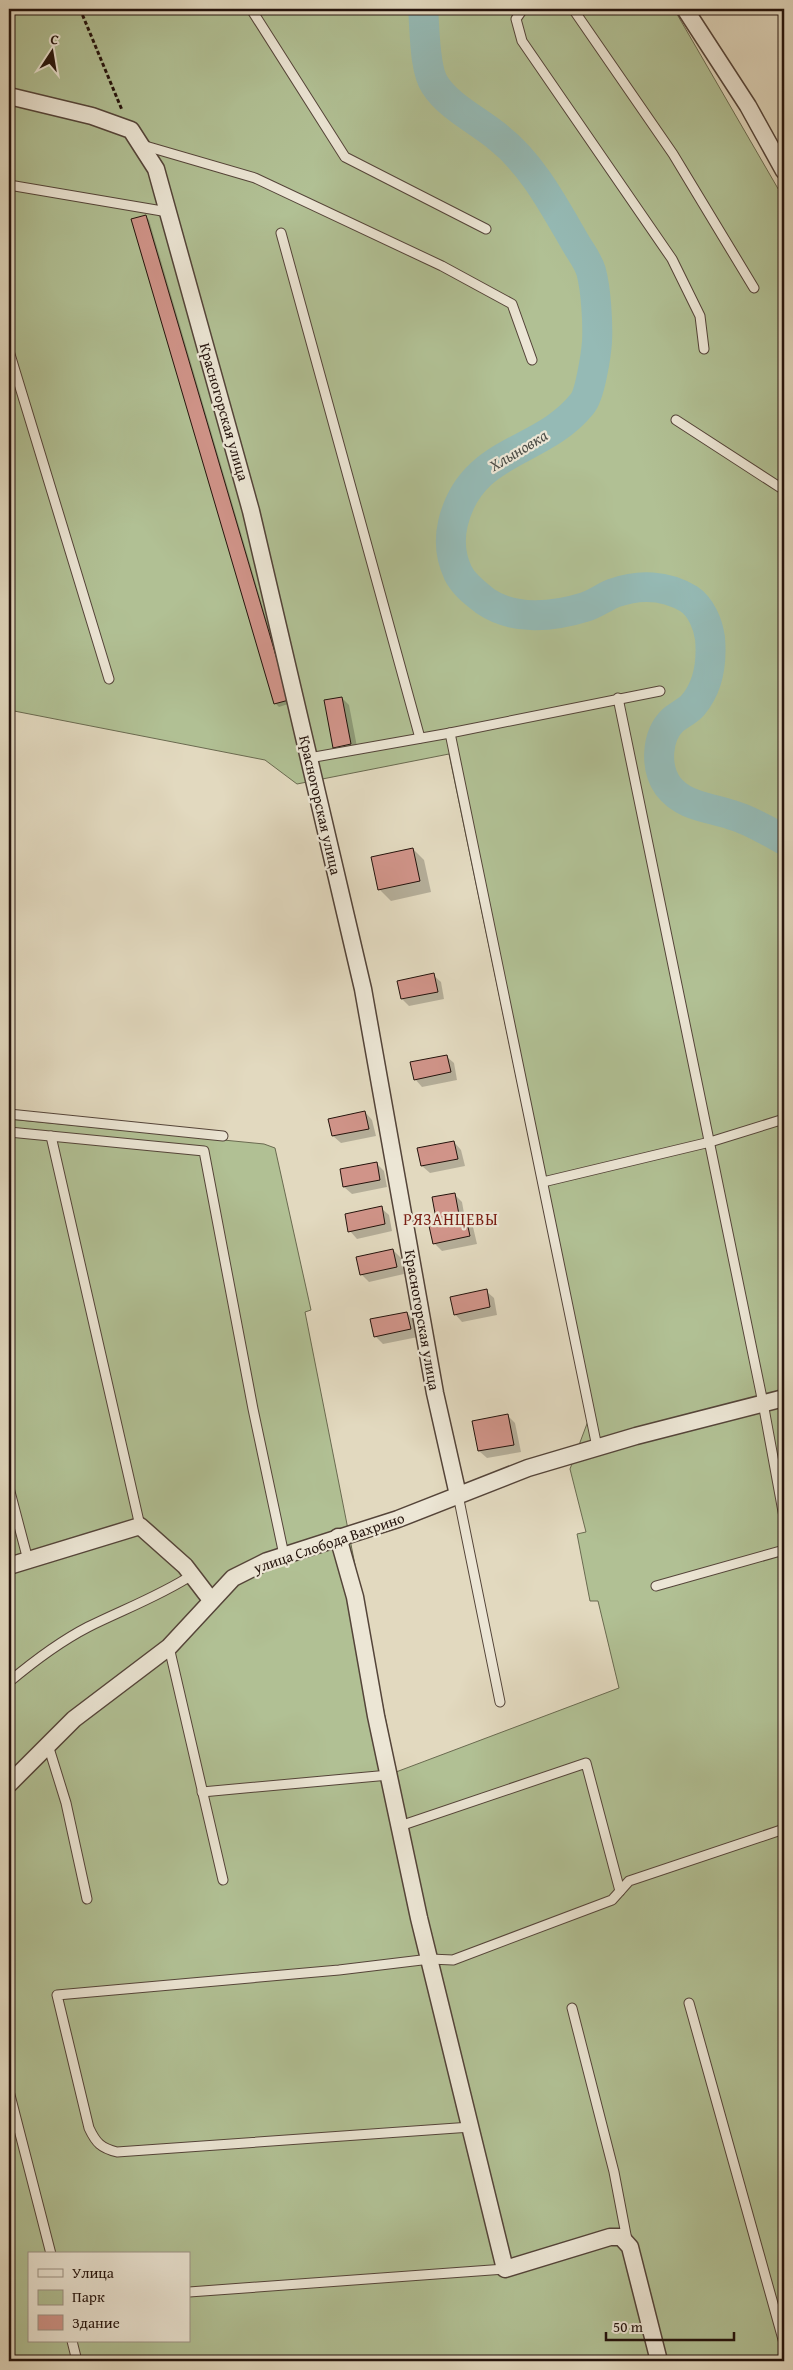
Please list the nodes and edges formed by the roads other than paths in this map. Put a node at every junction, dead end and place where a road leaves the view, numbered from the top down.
1 (252, 9) edge
2 (523, 9) edge
3 (573, 9) edge
4 (685, 9) edge
5 (9, 96) edge
6 (135, 137) junction
7 (784, 171) edge
8 (9, 185) edge
9 (168, 212) junction
10 (486, 229) dead end
11 (281, 233) dead end
12 (754, 288) dead end
13 (704, 349) dead end
14 (9, 351) edge
15 (532, 360) dead end
16 (676, 420) dead end
17 (784, 490) edge
18 (109, 679) dead end
19 (660, 691) dead end
20 (618, 698) junction
21 (450, 734) junction
22 (420, 738) junction
23 (309, 758) junction
24 (9, 1114) edge
25 (784, 1120) edge
26 (9, 1132) edge
27 (50, 1136) junction
28 (222, 1136) dead end
29 (710, 1142) junction
30 (543, 1182) junction
31 (784, 1398) edge
32 (763, 1403) junction
33 (597, 1447) junction
34 (9, 1488) edge
35 (458, 1495) junction
36 (784, 1517) edge
37 (140, 1526) junction
38 (338, 1537) junction
39 (784, 1550) edge
40 (284, 1555) junction
41 (28, 1560) junction
42 (9, 1566) edge
43 (192, 1575) junction
44 (656, 1586) dead end
45 (211, 1600) junction
46 (169, 1647) junction
47 (9, 1682) edge
48 (500, 1702) dead end
49 (48, 1745) junction
50 (389, 1775) junction
51 (9, 1784) edge
52 (202, 1792) junction
53 (400, 1826) junction
54 (784, 1829) edge
55 (223, 1880) dead end
56 (620, 1891) junction
57 (87, 1899) dead end
58 (430, 1959) junction
59 (689, 2003) dead end
60 (572, 2008) dead end
61 (9, 2091) edge
62 (471, 2127) junction
63 (627, 2240) junction
64 (50, 2252) edge
65 (505, 2269) junction
66 (190, 2292) edge
67 (72, 2342) edge
68 (784, 2343) edge
69 (77, 2361) edge
70 (659, 2361) edge

1 - 10 lane
2 - 13 lane
3 - 12 lane
4 - 7 street
5 - 6 street
6 - 9 street, Красногорская улица
6 - 15 lane
8 - 9 lane
9 - 23 street, Красногорская улица
11 - 22 lane
14 - 18 lane
16 - 17 lane
19 - 20 lane
20 - 21 lane
20 - 29 lane
21 - 22 lane
21 - 30 lane
22 - 23 lane
23 - 35 street, Красногорская улица
24 - 28 lane
25 - 29 lane
26 - 27 lane
27 - 37 lane
27 - 40 lane
29 - 30 lane
29 - 32 lane
30 - 33 lane
31 - 32 street, улица Слобода Вахрино
32 - 33 street, улица Слобода Вахрино
32 - 36 lane
33 - 35 street, улица Слобода Вахрино
34 - 41 lane
35 - 38 street, улица Слобода Вахрино
35 - 48 lane
37 - 41 street
37 - 43 street
38 - 40 street, улица Слобода Вахрино
38 - 50 street
39 - 44 lane
40 - 45 street, улица Слобода Вахрино
41 - 42 street
43 - 45 street
43 - 47 lane
45 - 46 street, улица Слобода Вахрино
46 - 49 street, улица Слобода Вахрино
46 - 52 lane
49 - 51 street, улица Слобода Вахрино
49 - 57 lane
50 - 52 lane
50 - 53 street
52 - 55 lane
53 - 56 lane
53 - 58 street
54 - 56 lane
56 - 58 lane
58 - 62 street
58 - 62 lane
59 - 68 lane
60 - 63 lane
61 - 64 lane
62 - 65 street
63 - 65 street
63 - 70 street
65 - 66 lane
67 - 69 lane

